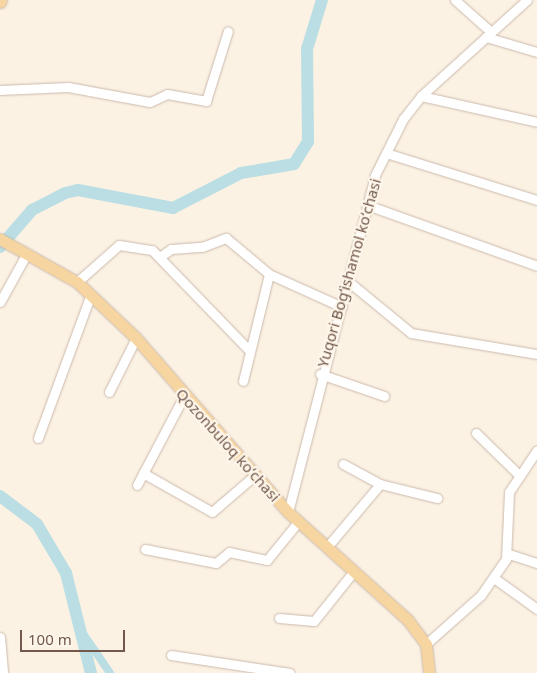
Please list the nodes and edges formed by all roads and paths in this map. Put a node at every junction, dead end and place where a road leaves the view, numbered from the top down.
1 (455, 0) edge
2 (527, 0) edge
3 (228, 31) dead end
4 (489, 34) junction
5 (537, 52) edge
6 (0, 90) edge
7 (421, 96) junction
8 (537, 122) edge
9 (386, 153) junction
10 (537, 200) edge
11 (367, 205) junction
12 (0, 239) edge
13 (27, 253) junction
14 (161, 256) junction
15 (537, 266) edge
16 (269, 274) junction
17 (77, 282) junction
18 (349, 282) junction
19 (91, 294) junction
20 (0, 302) edge
21 (342, 307) junction
22 (136, 338) junction
23 (249, 350) junction
24 (537, 354) edge
25 (320, 374) junction
26 (243, 381) dead end
27 (109, 392) dead end
28 (184, 396) junction
29 (384, 396) dead end
30 (476, 433) dead end
31 (38, 438) dead end
32 (537, 450) edge
33 (533, 463) edge
34 (343, 464) dead end
35 (143, 474) junction
36 (518, 474) junction
37 (255, 475) junction
38 (380, 484) junction
39 (137, 485) dead end
40 (437, 498) dead end
41 (288, 512) junction
42 (298, 522) junction
43 (327, 547) junction
44 (146, 549) dead end
45 (509, 554) junction
46 (537, 563) edge
47 (354, 571) junction
48 (494, 578) junction
49 (537, 609) edge
50 (279, 618) dead end
51 (0, 637) edge
52 (426, 644) junction
53 (171, 655) dead end
54 (3, 673) edge
55 (290, 673) edge
56 (429, 673) edge

1 - 4 street
2 - 4 street, Yuqori Bogʻishamol koʻchasi
3 - 6 street
4 - 5 street
4 - 7 street, Yuqori Bogʻishamol koʻchasi
7 - 8 street
7 - 9 street, Yuqori Bogʻishamol koʻchasi
9 - 10 street
9 - 11 street, Yuqori Bogʻishamol koʻchasi
11 - 15 street
11 - 18 street, Yuqori Bogʻishamol koʻchasi
12 - 13 main road, Qozonbuloq koʻchasi
13 - 17 main road, Qozonbuloq koʻchasi
13 - 20 street
14 - 16 street
14 - 17 street
14 - 23 street
16 - 21 street
16 - 23 street
17 - 19 main road, Qozonbuloq koʻchasi
18 - 21 street, Yuqori Bogʻishamol koʻchasi
18 - 24 street
19 - 22 main road, Qozonbuloq koʻchasi
19 - 31 street
21 - 25 street, Yuqori Bogʻishamol koʻchasi
22 - 27 street
22 - 28 main road, Qozonbuloq koʻchasi
23 - 26 street
25 - 29 street
25 - 41 street, Yuqori Bogʻishamol koʻchasi
28 - 35 street
28 - 37 main road, Qozonbuloq koʻchasi
30 - 36 street
32 - 33 street
33 - 36 street
34 - 38 street
35 - 37 street
35 - 39 street
36 - 45 street
37 - 41 main road, Qozonbuloq koʻchasi
38 - 40 street
38 - 43 street
41 - 42 main road, Qozonbuloq koʻchasi
42 - 43 main road, Qozonbuloq koʻchasi
42 - 44 street
43 - 47 main road, Qozonbuloq koʻchasi
45 - 46 street
45 - 48 street
47 - 50 street
47 - 52 main road, Qozonbuloq koʻchasi
48 - 49 street
48 - 52 street
51 - 54 street
52 - 56 main road
53 - 55 street

